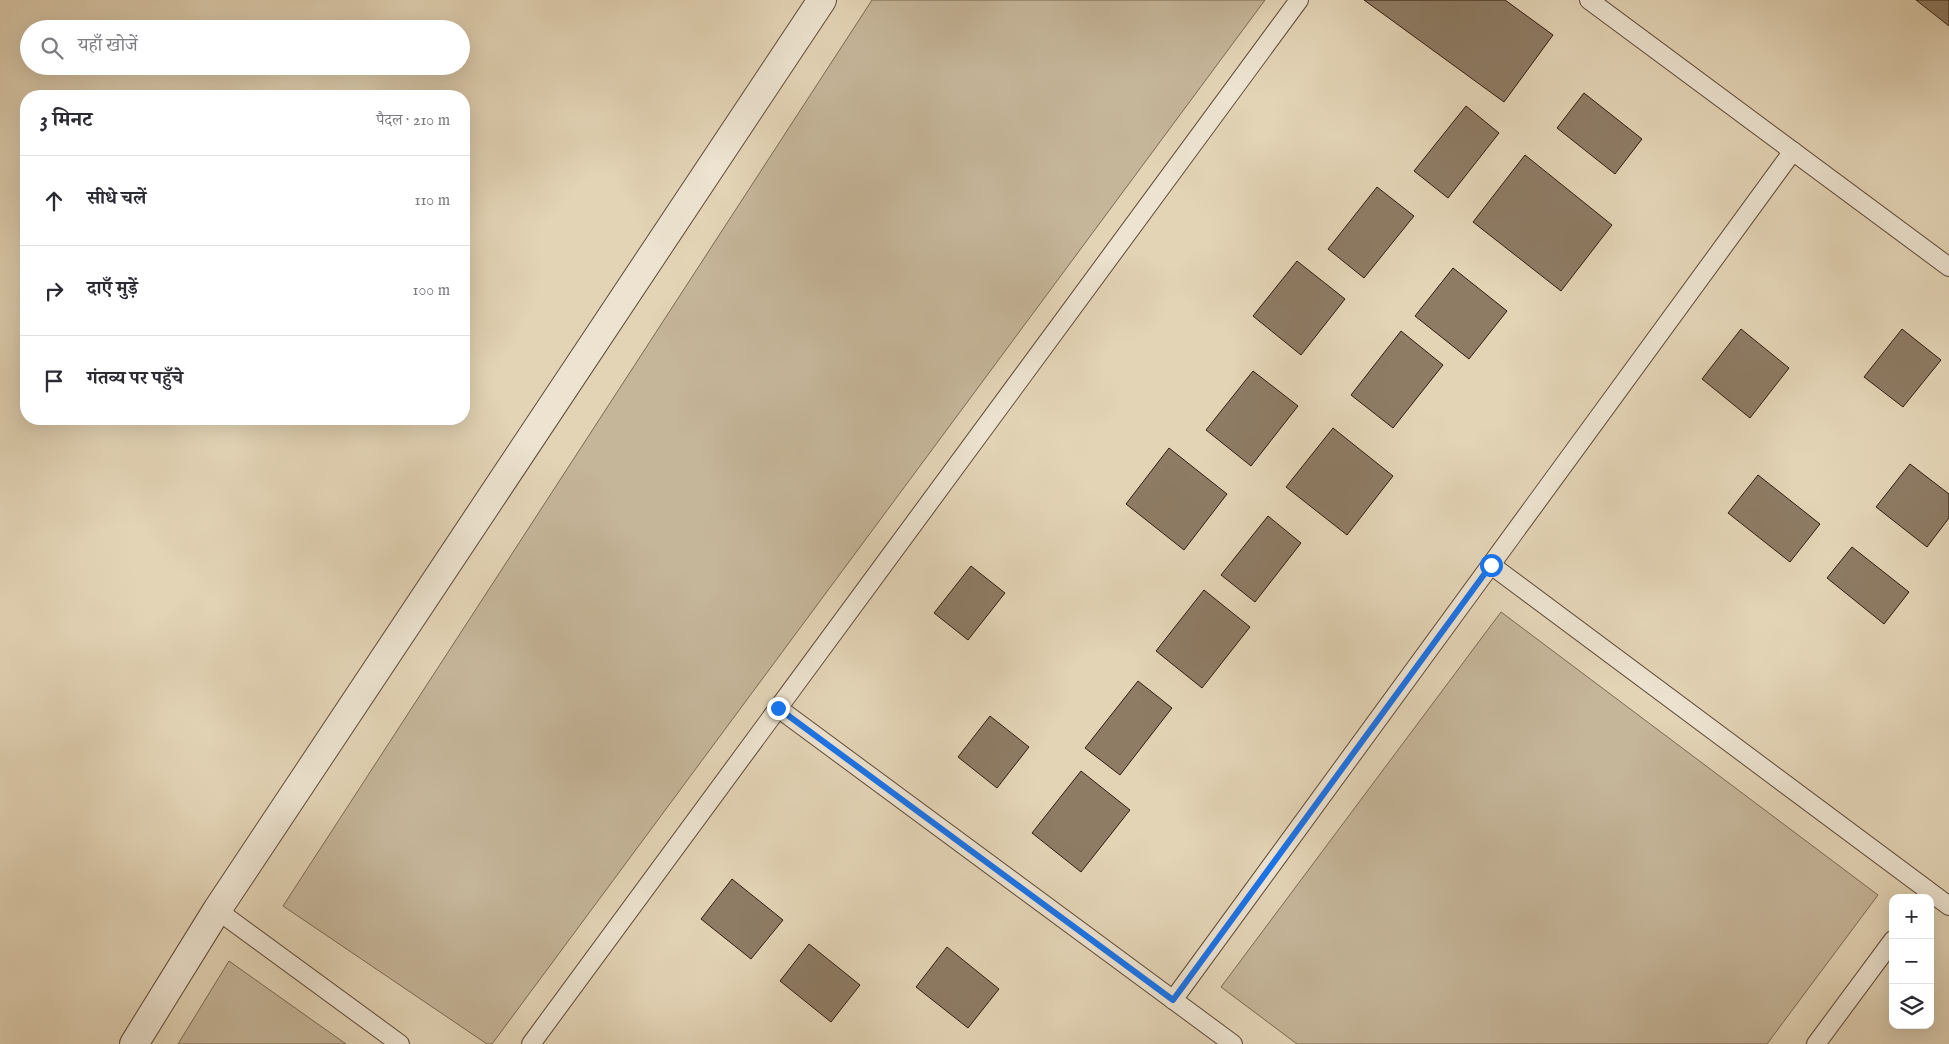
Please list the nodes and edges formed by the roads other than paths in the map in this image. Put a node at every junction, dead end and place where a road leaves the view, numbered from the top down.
1 (822, 0) edge
2 (1299, 0) edge
3 (1588, 0) edge
4 (1793, 151) junction
5 (1949, 267) edge
6 (1491, 565) junction
7 (778, 708) junction
8 (1925, 894) edge
9 (1934, 899) edge
10 (1949, 906) edge
11 (217, 910) junction
12 (1889, 945) edge
13 (1173, 1000) junction
14 (134, 1044) edge
15 (400, 1044) edge
16 (531, 1044) edge
17 (1233, 1044) edge
18 (1816, 1044) edge

1 - 11 street
2 - 7 lane
3 - 4 lane
4 - 5 lane
4 - 6 lane
6 - 8 lane
6 - 13 lane
7 - 13 lane
7 - 16 lane
9 - 10 lane
11 - 14 street
11 - 15 lane
12 - 18 lane
13 - 17 lane

